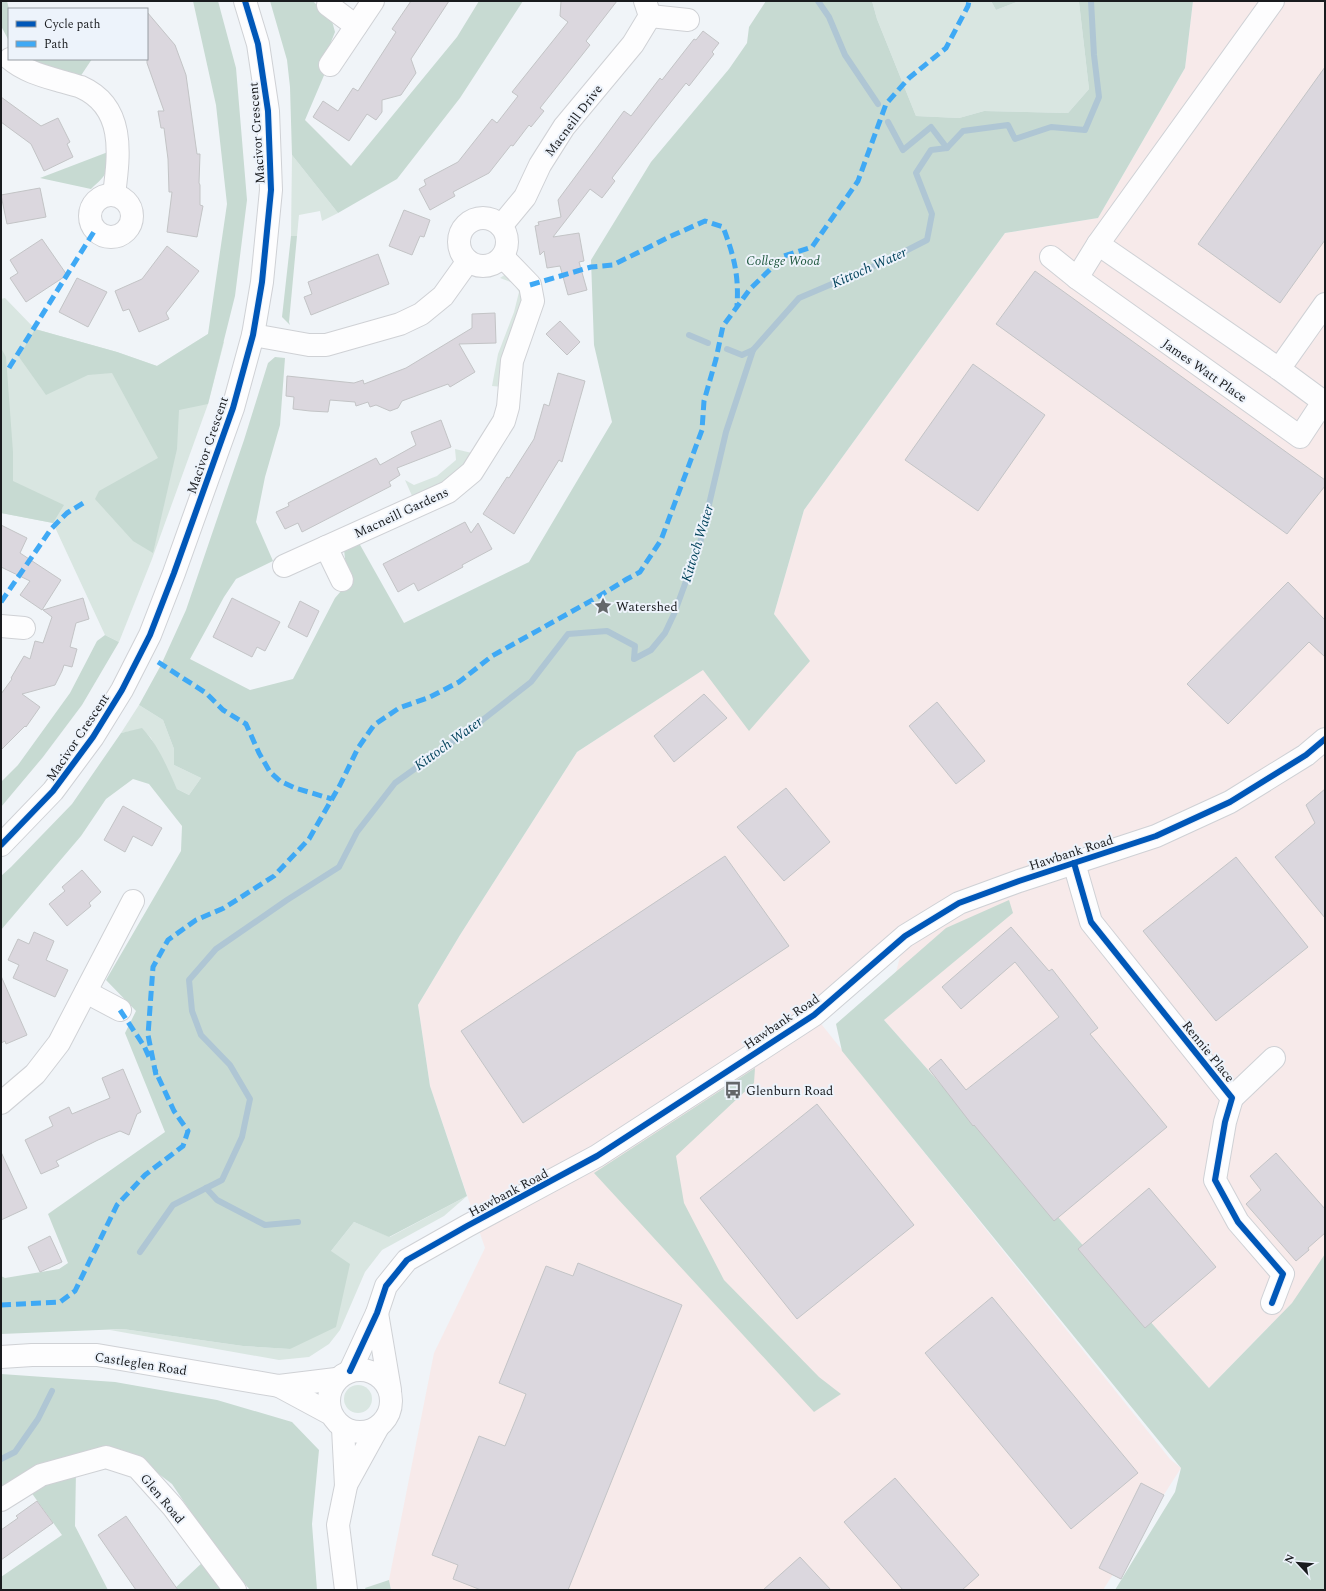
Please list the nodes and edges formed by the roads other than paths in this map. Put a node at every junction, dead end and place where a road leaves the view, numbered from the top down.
1 (245, 1) edge
2 (374, 1) edge
3 (1273, 1) edge
4 (328, 5) dead end
5 (647, 9) edge
6 (688, 20) dead end
7 (356, 26) junction
8 (12, 60) edge
9 (330, 65) dead end
10 (114, 195) dead end
11 (501, 226) junction
12 (1098, 244) junction
13 (503, 257) junction
14 (1052, 257) dead end
15 (468, 261) junction
16 (1077, 278) junction
17 (1325, 304) edge
18 (253, 335) junction
19 (1279, 369) junction
20 (1324, 403) edge
21 (326, 548) junction
22 (284, 566) dead end
23 (342, 580) dead end
24 (1, 626) edge
25 (24, 628) dead end
26 (1325, 739) edge
27 (1, 845) edge
28 (1074, 863) junction
29 (132, 901) dead end
30 (86, 992) junction
31 (120, 1010) dead end
32 (1274, 1058) dead end
33 (1232, 1098) junction
34 (1, 1103) edge
35 (1272, 1303) dead end
36 (377, 1313) junction
37 (1, 1357) edge
38 (343, 1375) junction
39 (280, 1386) junction
40 (390, 1390) junction
41 (337, 1421) junction
42 (378, 1427) junction
43 (346, 1486) junction
44 (1, 1500) edge
45 (235, 1590) edge
46 (346, 1590) edge

1 - 18 street, Macivor Crescent
2 - 7 street
3 - 12 street
4 - 7 street
5 - 6 street, Macneill Drive
5 - 11 street, Macneill Drive
7 - 9 street
8 - 10 street
11 - 13 street
11 - 15 street
12 - 16 street
12 - 19 street, James Watt Place
13 - 15 street
13 - 21 street, Macneill Gardens
14 - 16 street, James Watt Place
15 - 18 street
16 - 20 street, James Watt Place
17 - 19 street
18 - 27 street, Macivor Crescent
19 - 20 street, James Watt Place
21 - 22 street, Macneill Gardens
21 - 23 street
24 - 25 street
26 - 28 street, Hawbank Road
28 - 33 street, Rennie Place
28 - 36 street, Hawbank Road
29 - 30 street
30 - 31 street
30 - 34 street
32 - 33 street, Rennie Place
33 - 35 street, Rennie Place
36 - 38 street, Hawbank Road
36 - 40 street, Hawbank Road
37 - 39 street, Castleglen Road
38 - 39 street, Castleglen Road
38 - 40 street
38 - 41 street
39 - 41 street, Castleglen Road
40 - 42 street
41 - 42 street
41 - 43 street
42 - 43 street
43 - 46 street
44 - 45 street, Glen Road

